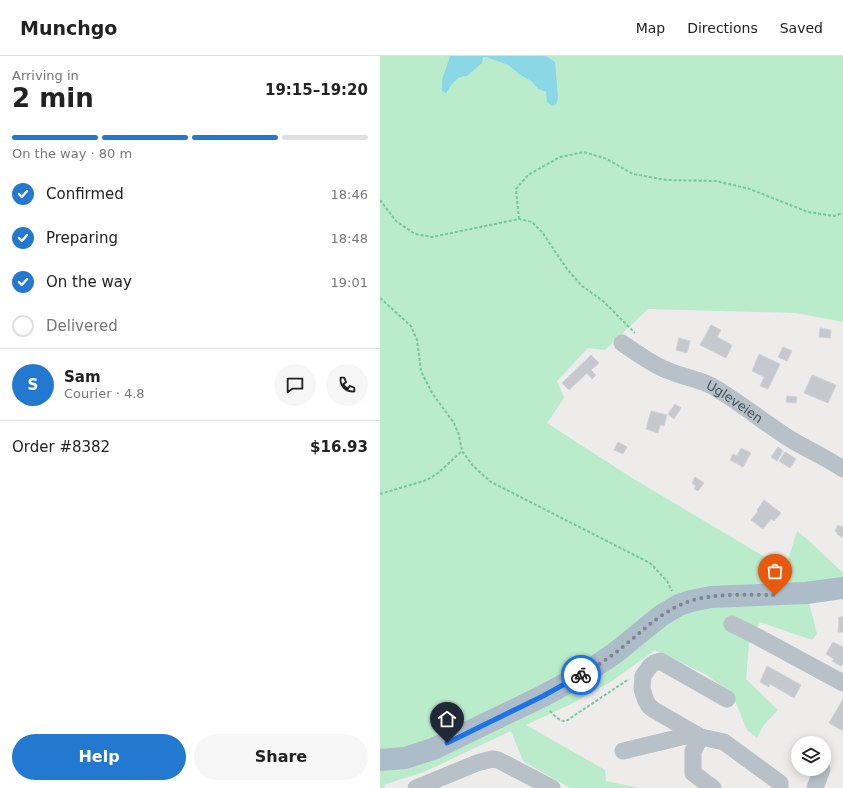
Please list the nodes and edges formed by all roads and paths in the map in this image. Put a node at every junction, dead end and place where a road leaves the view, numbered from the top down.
1 (380, 200) edge
2 (843, 213) edge
3 (519, 219) junction
4 (380, 298) edge
5 (637, 336) dead end
6 (622, 343) dead end
7 (462, 451) junction
8 (843, 469) edge
9 (380, 494) edge
10 (843, 588) edge
11 (679, 605) junction
12 (732, 624) dead end
13 (643, 679) junction
14 (843, 684) edge
15 (727, 699) dead end
16 (548, 706) dead end
17 (697, 735) junction
18 (623, 751) dead end
19 (380, 760) edge
20 (819, 776) edge
21 (531, 783) edge
22 (416, 788) edge
23 (552, 788) edge
24 (713, 788) edge
25 (780, 788) edge
26 (815, 788) edge

1 - 3 path
2 - 3 path
3 - 5 path
4 - 7 path
6 - 8 street, Ugleveien
7 - 9 path
7 - 11 path
10 - 11 main road
11 - 19 main road
12 - 14 street
13 - 15 street
13 - 16 path
13 - 17 street
17 - 18 street
17 - 24 street
17 - 25 street
20 - 26 street
21 - 22 street
21 - 23 street

